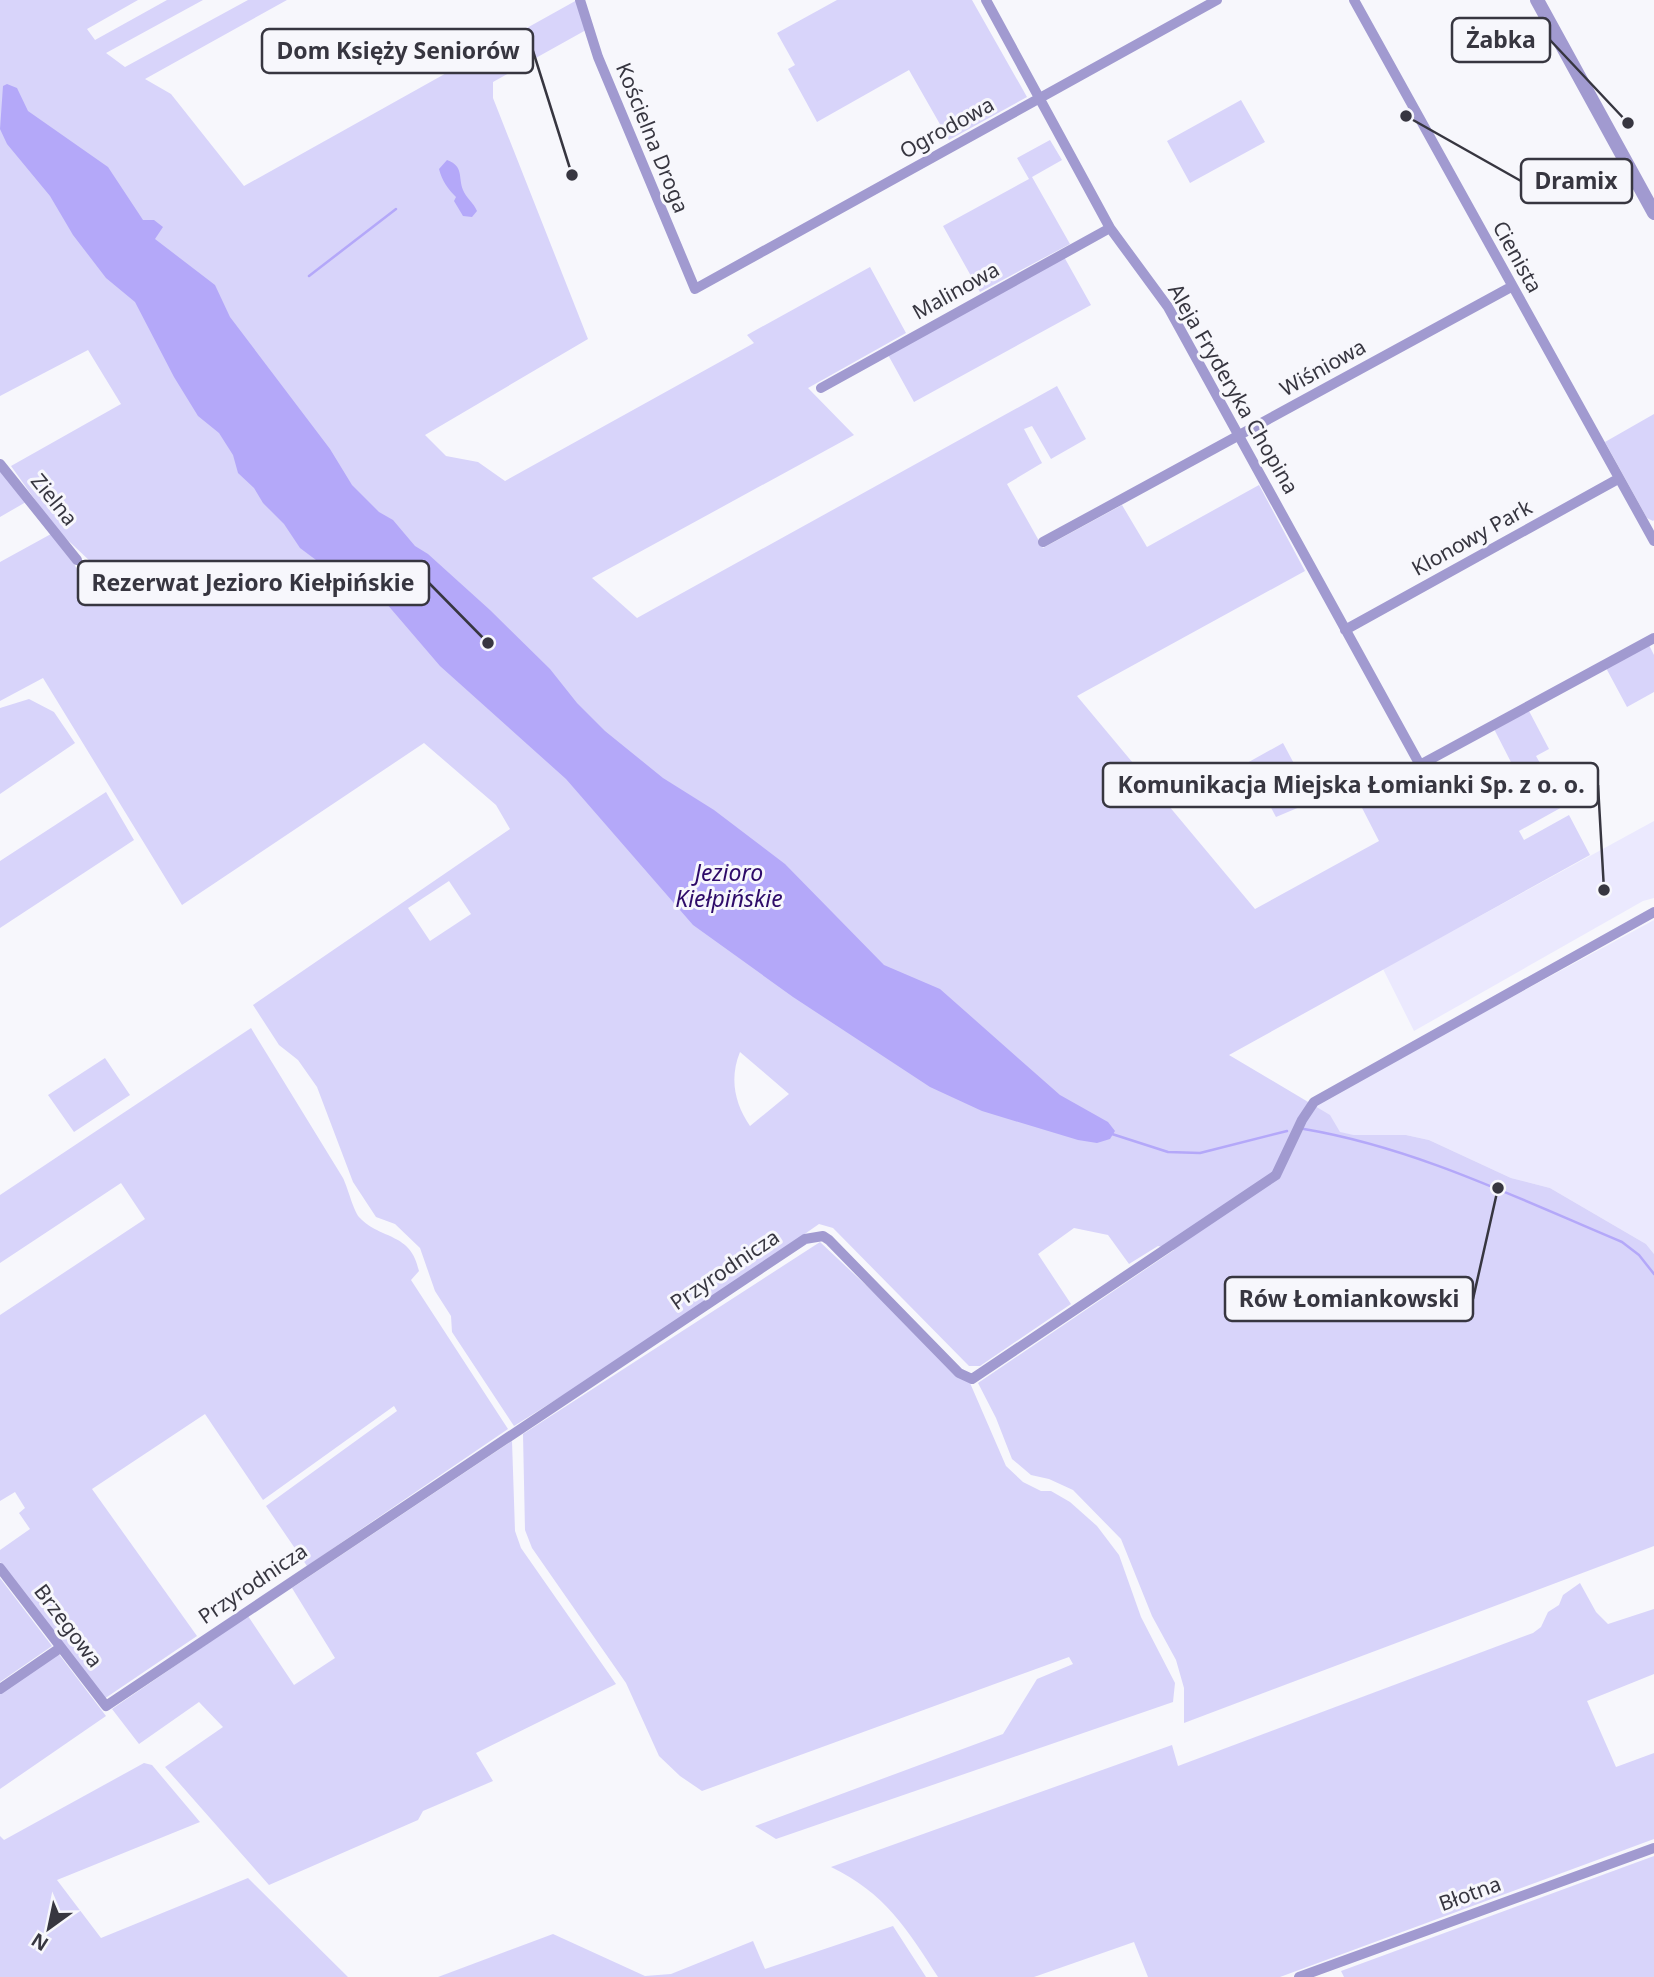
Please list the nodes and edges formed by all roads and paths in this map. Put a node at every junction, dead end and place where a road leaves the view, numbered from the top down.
1 (580, 0) edge
2 (986, 0) edge
3 (1217, 0) edge
4 (1354, 0) edge
5 (1537, 0) edge
6 (1040, 99) junction
7 (1654, 213) edge
8 (1110, 228) junction
9 (1511, 287) junction
10 (695, 289) joint
11 (821, 388) dead end
12 (1239, 437) junction
13 (0, 464) edge
14 (1618, 479) junction
15 (1652, 534) edge
16 (1042, 542) dead end
17 (77, 560) dead end
18 (1345, 630) junction
19 (1654, 638) edge
20 (1654, 912) edge
21 (0, 1568) edge
22 (60, 1648) junction
23 (0, 1689) edge
24 (106, 1706) joint
25 (1654, 1848) edge
26 (1299, 1977) edge

1 - 10 street, Kościelna Droga
2 - 6 street, Aleja Fryderyka Chopina
3 - 6 street, Ogrodowa
4 - 9 street, Cienista
5 - 7 street
6 - 8 street, Aleja Fryderyka Chopina
6 - 10 street, Ogrodowa
8 - 11 street, Malinowa
8 - 12 street, Aleja Fryderyka Chopina
9 - 12 street, Wiśniowa
9 - 14 street, Cienista
12 - 16 street, Wiśniowa
12 - 18 street, Aleja Fryderyka Chopina
13 - 17 street, Zielna
14 - 15 street, Cienista
14 - 18 street, Klonowy Park
18 - 19 street, Aleja Fryderyka Chopina
20 - 24 street, Przyrodnicza
21 - 22 street, Brzegowa
22 - 23 street
22 - 24 street, Brzegowa
25 - 26 street, Błotna

